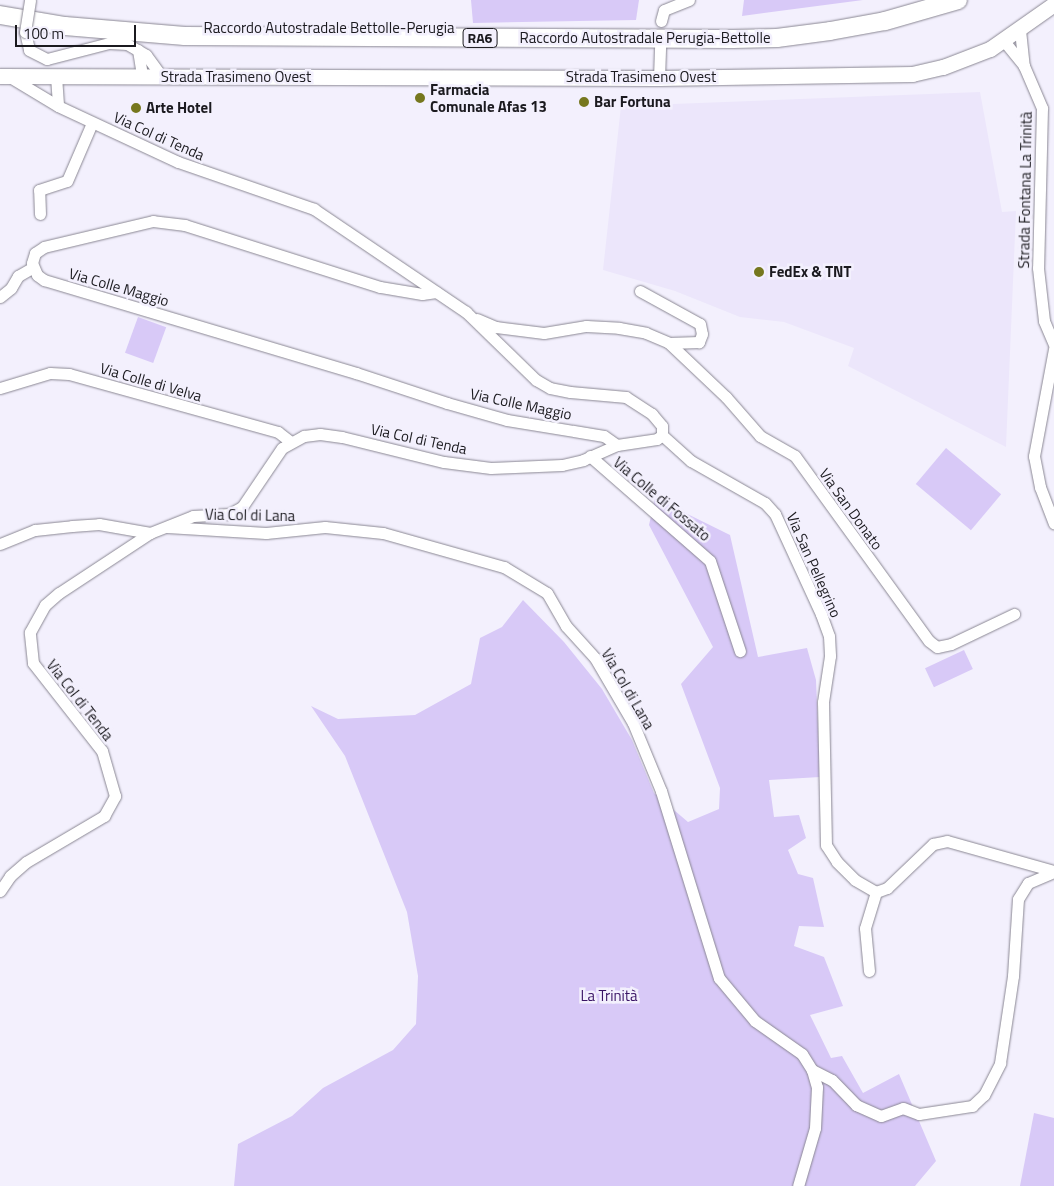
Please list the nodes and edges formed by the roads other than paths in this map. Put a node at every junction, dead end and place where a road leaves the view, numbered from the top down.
1 (30, 0) edge
2 (689, 0) edge
3 (926, 0) edge
4 (958, 0) edge
5 (1054, 4) edge
6 (0, 5) edge
7 (0, 15) edge
8 (661, 21) dead end
9 (1020, 30) junction
10 (1004, 42) junction
11 (660, 47) dead end
12 (138, 50) junction
13 (1024, 66) junction
14 (4, 76) edge
15 (52, 76) junction
16 (142, 76) junction
17 (162, 77) junction
18 (660, 78) junction
19 (48, 101) junction
20 (58, 106) junction
21 (92, 123) junction
22 (40, 214) dead end
23 (32, 268) junction
24 (640, 291) dead end
25 (436, 292) junction
26 (0, 297) edge
27 (474, 318) junction
28 (669, 343) junction
29 (1054, 347) edge
30 (0, 388) edge
31 (662, 435) junction
32 (291, 442) junction
33 (617, 444) junction
34 (590, 456) junction
35 (1054, 523) edge
36 (162, 527) junction
37 (150, 532) junction
38 (0, 544) edge
39 (1014, 614) dead end
40 (740, 651) dead end
41 (1054, 871) edge
42 (0, 891) edge
43 (876, 892) junction
44 (869, 971) dead end
45 (812, 1070) junction
46 (798, 1186) edge

1 - 12 street, bridge
2 - 8 street
3 - 6 highway, Raccordo Autostradale Bettolle-Perugia / RA6
4 - 7 highway, Raccordo Autostradale Perugia-Bettolle / RA6
5 - 9 main road, Strada Trasimeno Ovest
9 - 10 main road, Strada Trasimeno Ovest
9 - 13 street
10 - 13 street
10 - 18 main road, Strada Trasimeno Ovest
11 - 18 street
12 - 16 street
12 - 17 street
13 - 29 street, Strada Fontana La Trinità
14 - 15 main road, Strada Trasimeno Ovest
14 - 19 street, Via Col di Tenda
15 - 16 main road, Strada Trasimeno Ovest
15 - 19 street
15 - 20 street
16 - 17 main road, Strada Trasimeno Ovest
17 - 18 main road, Strada Trasimeno Ovest
19 - 20 street, Via Col di Tenda
20 - 21 street, Via Col di Tenda
21 - 22 street
21 - 25 street, Via Col di Tenda
23 - 25 street
23 - 26 street
23 - 33 street, Via Colle Maggio
24 - 28 street, Via San Donato
25 - 27 street, Via Col di Tenda
27 - 28 street, Via San Donato
27 - 31 street, Via Col di Tenda
28 - 39 street, Via San Donato
29 - 35 street
30 - 32 street, Via Colle di Velva
31 - 33 street, Via Col di Tenda
31 - 43 street, Via San Pellegrino
32 - 34 street, Via Col di Tenda
32 - 36 street, Via Col di Tenda
33 - 34 street, Via Col di Tenda
34 - 40 street, Via Colle di Fossato
36 - 37 street, Via Col di Tenda
36 - 45 street, Via Col di Lana
37 - 38 street
37 - 42 street, Via Col di Tenda
41 - 43 street
41 - 45 street
43 - 44 street
45 - 46 street, Via Col di Lana

